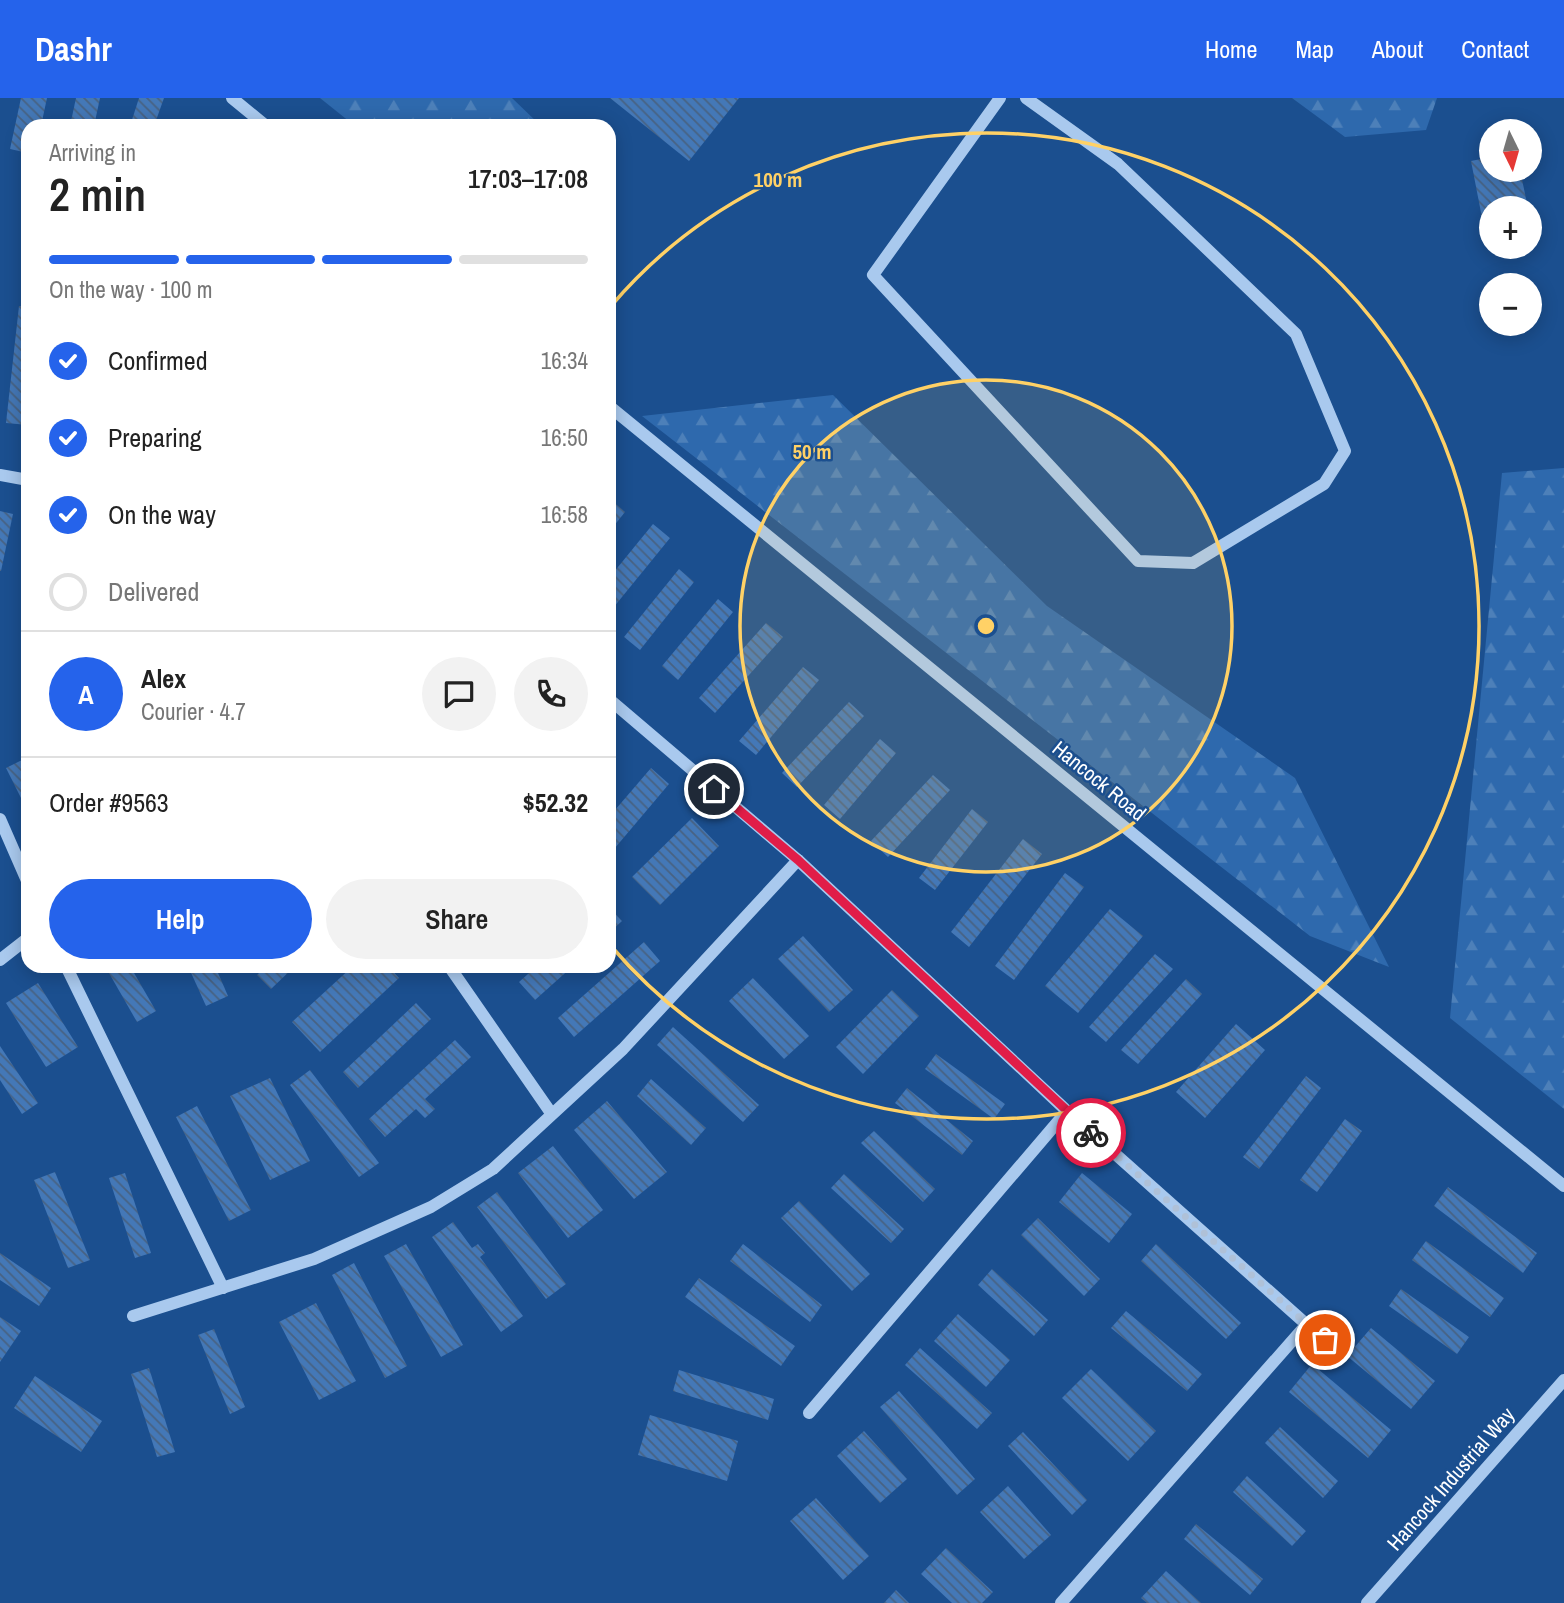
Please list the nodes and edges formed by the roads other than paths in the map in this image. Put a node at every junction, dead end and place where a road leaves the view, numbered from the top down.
1 (232, 98) edge
2 (1000, 98) edge
3 (1026, 98) edge
4 (258, 119) edge
5 (616, 412) edge
6 (0, 475) edge
7 (21, 479) edge
8 (616, 705) edge
9 (0, 819) edge
10 (798, 860) junction
11 (21, 867) edge
12 (21, 944) edge
13 (0, 960) edge
14 (69, 973) edge
15 (454, 973) edge
16 (1067, 1111) junction
17 (551, 1113) junction
18 (1564, 1186) edge
19 (223, 1287) junction
20 (133, 1316) dead end
21 (1307, 1324) junction
22 (1325, 1340) dead end
23 (1564, 1381) edge
24 (810, 1413) dead end
25 (1061, 1603) edge
26 (1367, 1603) edge

1 - 4 street
2 - 3 street
5 - 18 street, Hancock Road
6 - 7 street
8 - 10 street
9 - 11 street
10 - 16 street
10 - 17 street
12 - 13 street
14 - 19 street
15 - 17 street
16 - 21 street
16 - 24 street
17 - 19 street
19 - 20 street
21 - 22 street
21 - 25 street
23 - 26 street, Hancock Industrial Way

